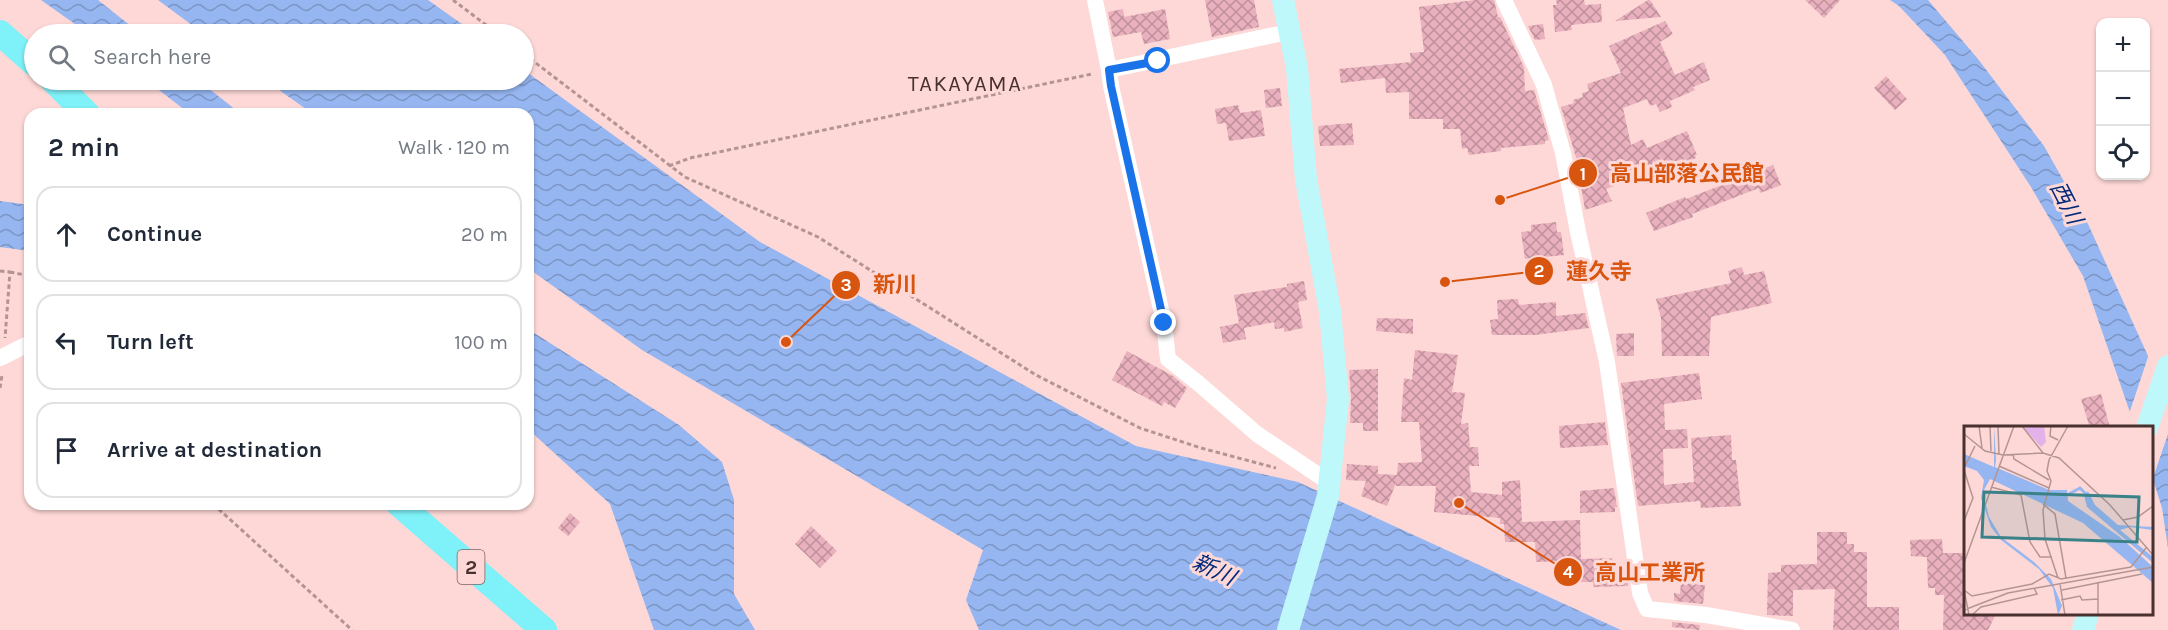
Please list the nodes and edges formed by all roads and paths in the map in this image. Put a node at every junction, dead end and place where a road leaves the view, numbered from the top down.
1 (453, 0) edge
2 (1095, 0) edge
3 (1283, 0) edge
4 (1504, 0) edge
5 (485, 24) edge
6 (1288, 32) junction
7 (0, 33) edge
8 (24, 54) edge
9 (534, 62) edge
10 (1109, 70) junction
11 (63, 90) edge
12 (81, 108) edge
13 (669, 165) junction
14 (0, 271) edge
15 (10, 272) junction
16 (24, 275) edge
17 (24, 346) edge
18 (2, 356) edge
19 (2168, 366) edge
20 (0, 388) edge
21 (2148, 426) edge
22 (1276, 468) dead end
23 (1329, 489) junction
24 (220, 510) edge
25 (406, 510) edge
26 (2088, 615) edge
27 (352, 630) edge
28 (544, 630) edge
29 (1288, 630) edge
30 (1792, 630) edge
31 (2083, 630) edge

1 - 5 path
2 - 10 street
3 - 6 street
4 - 30 street
6 - 10 street
6 - 23 street
7 - 8 main road
9 - 13 path
10 - 13 path
10 - 23 street
11 - 12 main road
13 - 22 path
14 - 15 path
15 - 16 path
15 - 18 path
17 - 18 street
18 - 20 path
19 - 21 street
23 - 29 street
24 - 27 path
25 - 28 main road, 2
26 - 31 street

